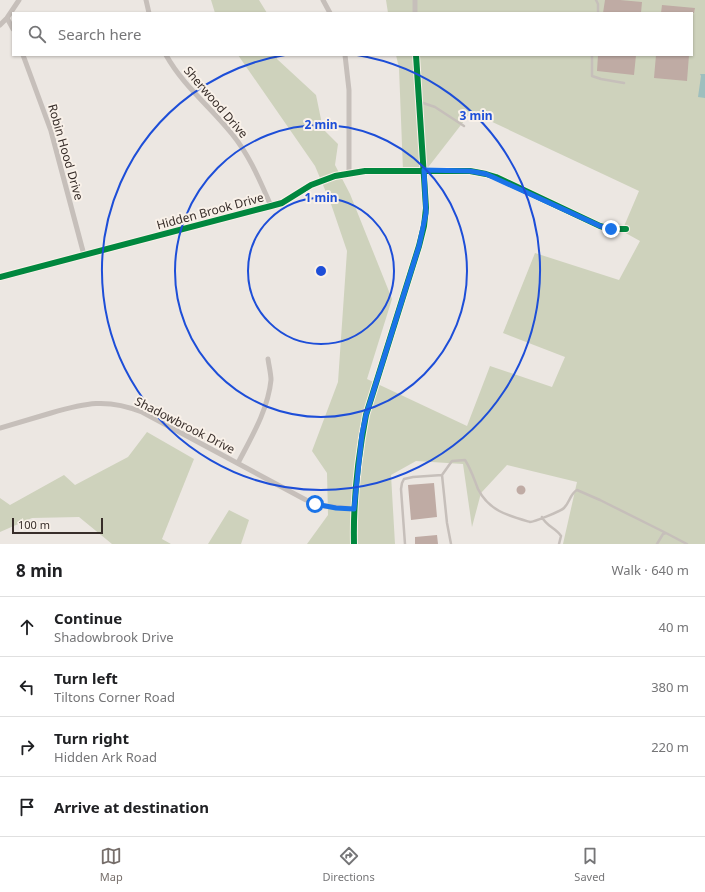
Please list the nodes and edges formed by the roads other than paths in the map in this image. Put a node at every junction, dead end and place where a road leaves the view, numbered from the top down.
1 (18, 0) edge
2 (146, 0) edge
3 (323, 0) edge
4 (416, 0) edge
5 (596, 0) edge
6 (149, 12) edge
7 (329, 12) edge
8 (415, 12) edge
9 (598, 12) edge
10 (7, 18) junction
11 (0, 25) edge
12 (12, 27) edge
13 (23, 56) edge
14 (167, 56) edge
15 (345, 56) edge
16 (416, 56) edge
17 (592, 56) edge
18 (624, 83) dead end
19 (420, 102) junction
20 (464, 126) dead end
21 (424, 170) junction
22 (349, 173) junction
23 (271, 206) junction
24 (626, 229) dead end
25 (84, 255) junction
26 (0, 277) edge
27 (268, 359) dead end
28 (0, 428) edge
29 (238, 463) junction
30 (442, 475) junction
31 (354, 509) junction
32 (542, 517) junction
33 (666, 533) junction
34 (354, 544) edge
35 (405, 544) edge
36 (452, 544) edge
37 (559, 544) edge
38 (657, 544) edge
39 (688, 544) edge

1 - 10 street
2 - 6 street
3 - 7 street
4 - 8 street
5 - 9 lane
10 - 11 street
10 - 12 street
13 - 25 street, Robin Hood Drive
14 - 23 street, Sherwood Drive
15 - 22 street
16 - 19 street
17 - 18 lane
19 - 20 lane
19 - 21 street
21 - 22 street, Hidden Brook Drive
21 - 24 street, Hidden Brook Drive
21 - 31 street
22 - 23 street, Hidden Brook Drive
23 - 25 street, Hidden Brook Drive
25 - 26 street, Hidden Brook Drive
27 - 29 street
28 - 29 street, Shadowbrook Drive
29 - 31 street, Shadowbrook Drive
30 - 32 lane
30 - 35 lane
30 - 36 lane
31 - 34 street
32 - 33 lane
32 - 37 lane
33 - 38 lane
33 - 39 lane

